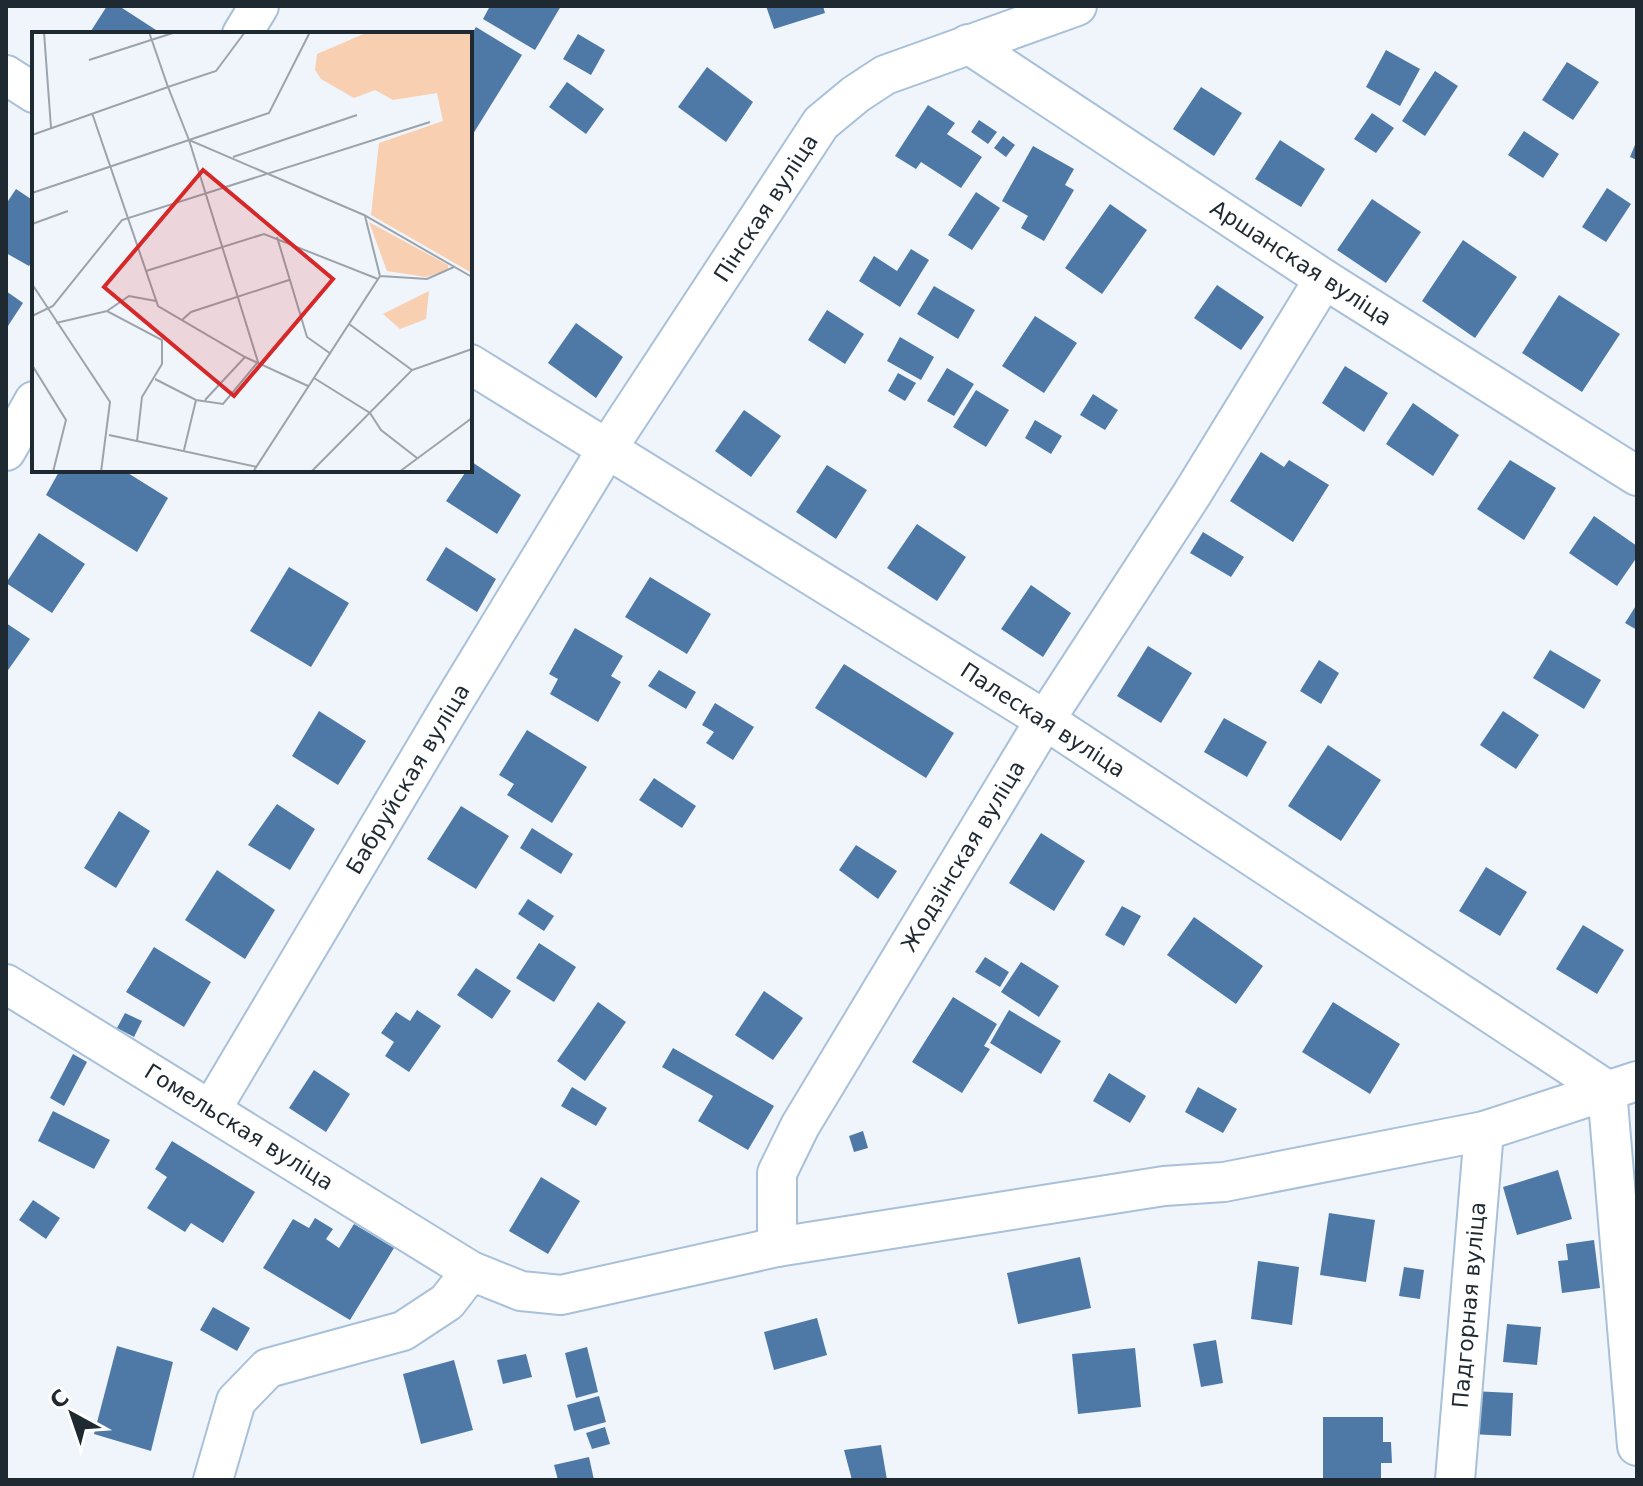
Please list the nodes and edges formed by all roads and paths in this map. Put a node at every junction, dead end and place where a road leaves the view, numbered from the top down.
1 (259, 6) edge
2 (1077, 6) edge
3 (243, 32) edge
4 (968, 44) junction
5 (6, 75) edge
6 (32, 92) edge
7 (1324, 279) junction
8 (472, 365) edge
9 (32, 405) edge
10 (607, 449) junction
11 (6, 451) edge
12 (1637, 476) edge
13 (1045, 720) junction
14 (6, 984) edge
15 (1622, 1085) edge
16 (211, 1110) junction
17 (1484, 1131) junction
18 (777, 1247) junction
19 (471, 1271) junction
20 (1637, 1446) edge
21 (213, 1480) edge
22 (1455, 1480) edge

1 - 3 street
2 - 4 street, Пінская вуліца
4 - 7 street, Аршанская вуліца
4 - 10 street, Пінская вуліца
5 - 6 street
7 - 12 street, Аршанская вуліца
7 - 13 street, Жодзінская вуліца
8 - 10 street, Палеская вуліца
9 - 11 street
10 - 13 street, Палеская вуліца
10 - 16 street, Бабруйская вуліца
13 - 15 street, Палеская вуліца
13 - 18 street, Жодзінская вуліца
14 - 16 street, Гомельская вуліца
15 - 17 street, Гомельская вуліца
15 - 20 street
16 - 19 street, Гомельская вуліца
17 - 18 street, Гомельская вуліца
17 - 22 street, Падгорная вуліца
18 - 19 street, Гомельская вуліца
19 - 21 street

